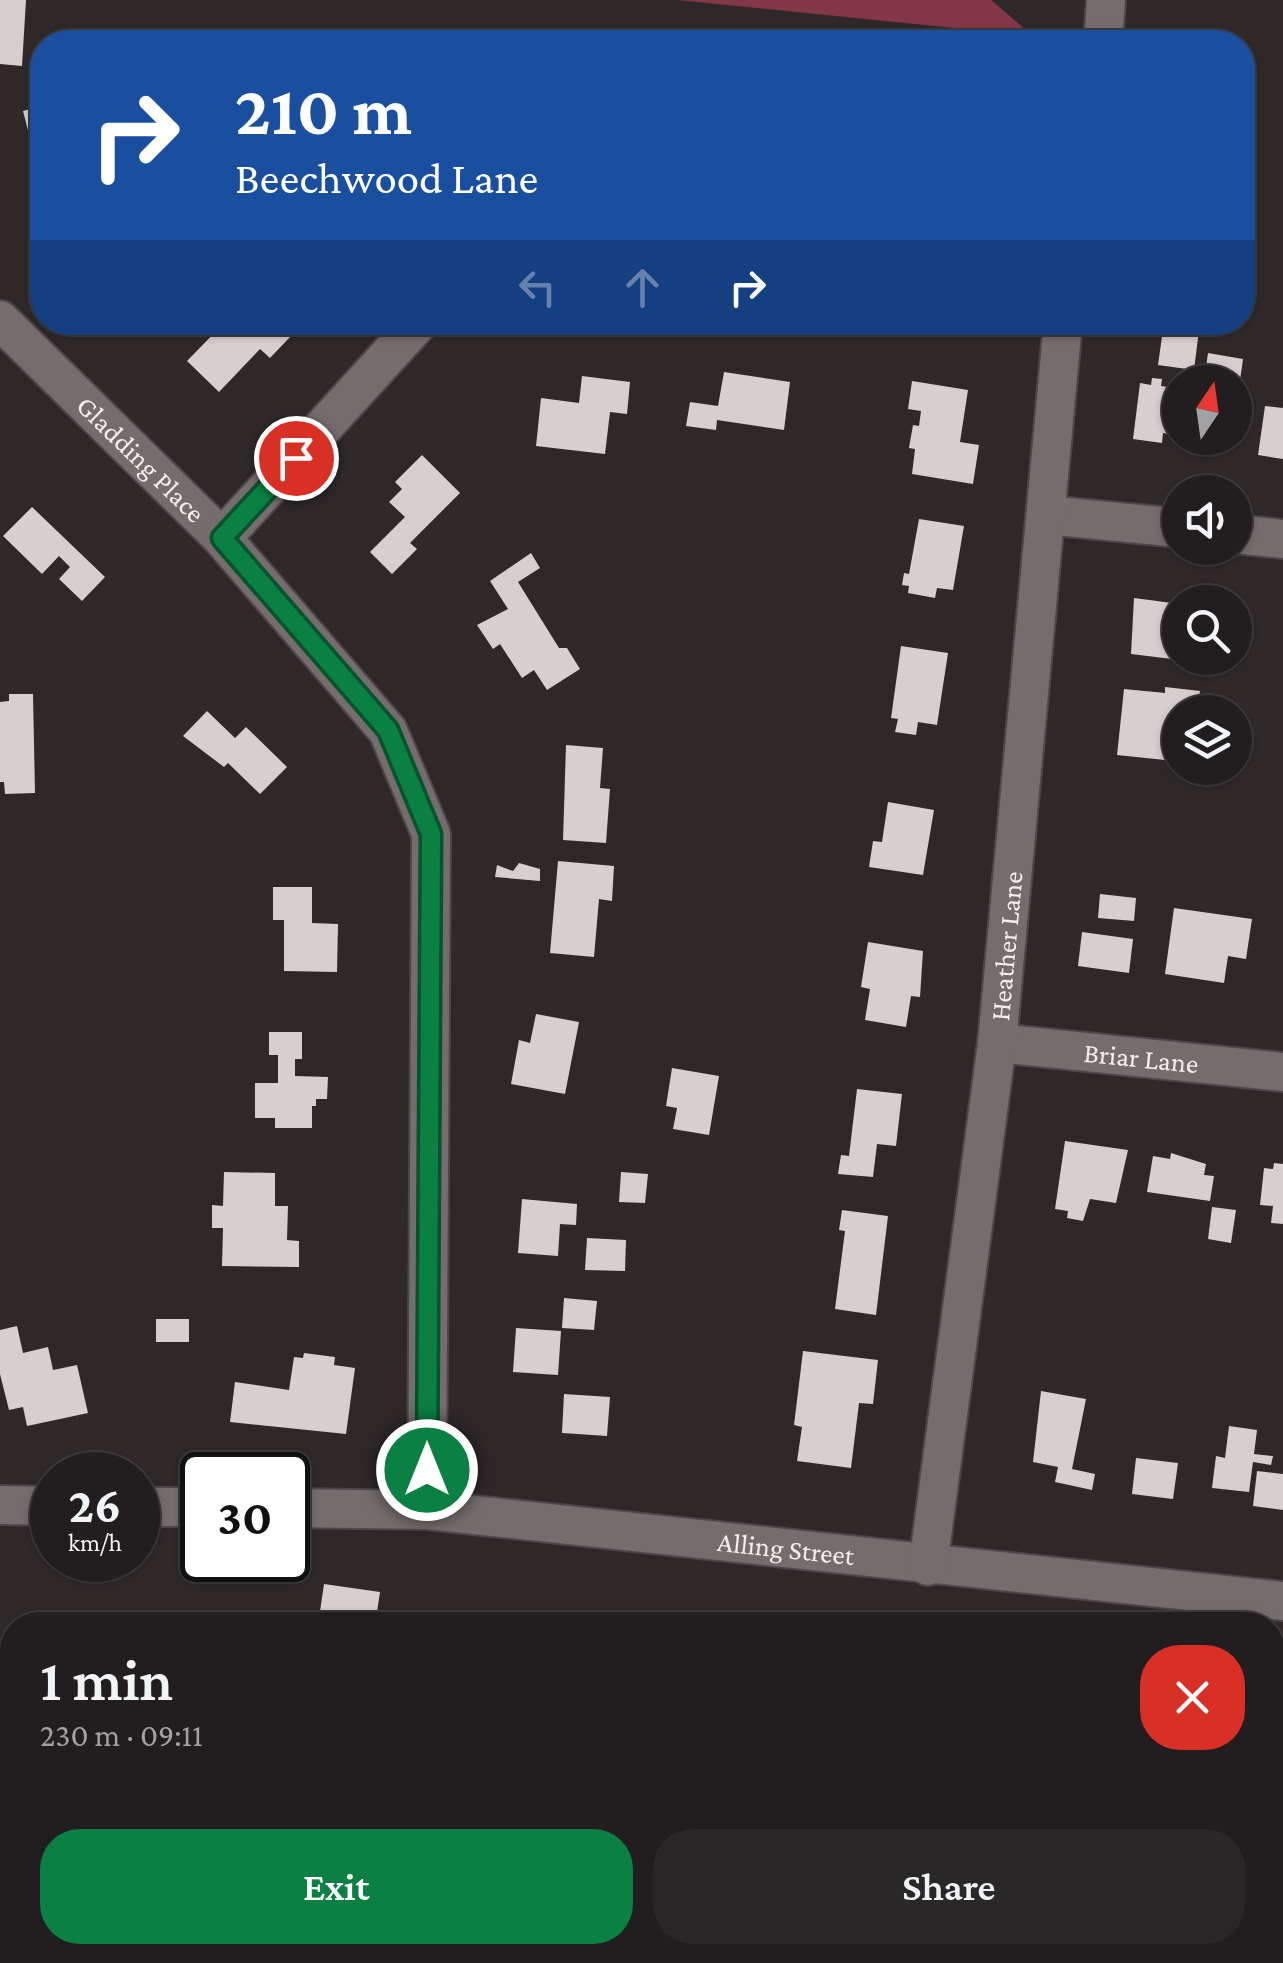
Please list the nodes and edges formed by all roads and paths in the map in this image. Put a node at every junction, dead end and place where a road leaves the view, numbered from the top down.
1 (1106, 0) edge
2 (1105, 30) edge
3 (0, 320) edge
4 (407, 335) edge
5 (1054, 335) edge
6 (1046, 515) junction
7 (1162, 526) edge
8 (1252, 536) edge
9 (222, 538) junction
10 (1283, 539) edge
11 (997, 1044) junction
12 (1283, 1072) edge
13 (0, 1505) edge
14 (30, 1506) edge
15 (310, 1508) edge
16 (426, 1510) junction
17 (928, 1566) junction
18 (1283, 1600) edge

1 - 2 street
3 - 9 street, Gladding Place
4 - 9 street
5 - 6 street, Heather Lane
6 - 7 street
6 - 11 street, Heather Lane
8 - 10 street
9 - 16 street, Gladding Place
11 - 12 street, Briar Lane
11 - 17 street, Heather Lane
13 - 14 street
15 - 16 street, Alling Street
16 - 17 street, Alling Street
17 - 18 street, Alling Street

